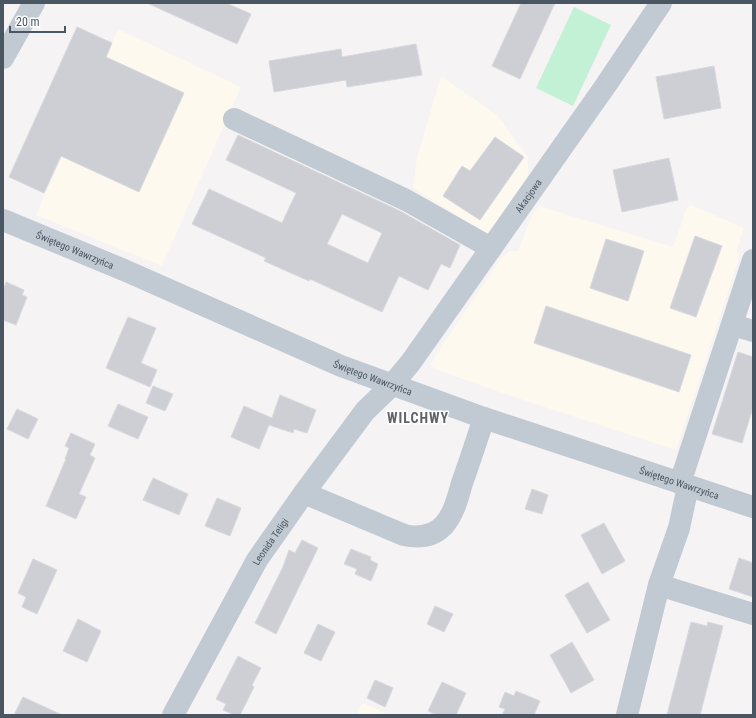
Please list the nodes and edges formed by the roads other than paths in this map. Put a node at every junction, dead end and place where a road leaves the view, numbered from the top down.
1 (34, 3) edge
2 (661, 3) edge
3 (3, 58) edge
4 (234, 119) dead end
5 (3, 220) edge
6 (491, 248) junction
7 (753, 260) edge
8 (743, 328) edge
9 (392, 385) junction
10 (484, 418) junction
11 (684, 484) junction
12 (304, 492) junction
13 (753, 507) edge
14 (659, 585) junction
15 (753, 614) edge
16 (172, 715) edge
17 (627, 715) edge

1 - 3 street
2 - 6 street, Akacjowa
4 - 6 street
5 - 9 street, Świętego Wawrzyńca
6 - 9 street, Akacjowa
7 - 8 street
8 - 11 street
9 - 10 street, Świętego Wawrzyńca
9 - 12 street, Leonida Teligi
10 - 11 street, Świętego Wawrzyńca
10 - 12 street
11 - 13 street, Świętego Wawrzyńca
11 - 14 street
12 - 16 street, Leonida Teligi
14 - 15 street
14 - 17 street

